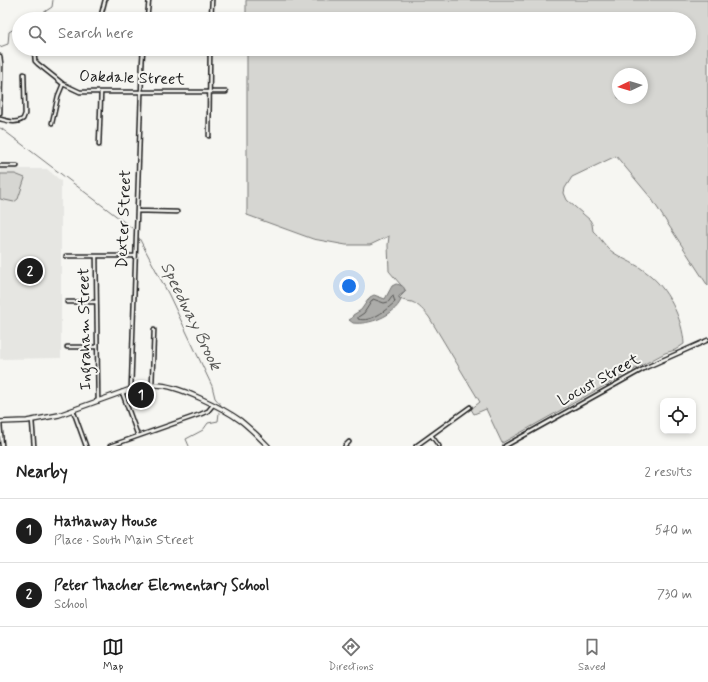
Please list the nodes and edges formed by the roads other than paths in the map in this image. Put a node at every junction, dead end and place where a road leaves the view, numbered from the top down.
1 (105, 0) edge
2 (149, 0) edge
3 (212, 0) edge
4 (102, 12) edge
5 (148, 12) edge
6 (211, 12) edge
7 (0, 56) edge
8 (35, 56) edge
9 (144, 56) edge
10 (210, 56) edge
11 (24, 74) dead end
12 (63, 84) junction
13 (210, 91) junction
14 (100, 92) junction
15 (141, 92) junction
16 (226, 92) dead end
17 (0, 113) edge
18 (0, 119) edge
19 (52, 123) dead end
20 (209, 136) dead end
21 (99, 145) dead end
22 (0, 166) edge
23 (17, 166) dead end
24 (137, 211) junction
25 (177, 212) dead end
26 (66, 256) dead end
27 (96, 256) junction
28 (135, 256) junction
29 (67, 302) dead end
30 (96, 302) junction
31 (154, 330) dead end
32 (708, 340) edge
33 (67, 347) dead end
34 (96, 347) junction
35 (152, 385) junction
36 (131, 389) junction
37 (122, 392) junction
38 (98, 401) junction
39 (213, 405) junction
40 (470, 407) dead end
41 (73, 410) junction
42 (32, 420) junction
43 (0, 423) edge
44 (431, 435) junction
45 (138, 436) junction
46 (349, 442) dead end
47 (2, 446) edge
48 (34, 446) edge
49 (86, 446) edge
50 (110, 446) edge
51 (268, 446) edge
52 (345, 446) edge
53 (416, 446) edge
54 (439, 446) edge
55 (505, 446) edge

1 - 4 street
2 - 5 street
3 - 6 street
7 - 17 street
8 - 12 street, Oakdale Street
9 - 15 street, Dexter Street
10 - 13 street
11 - 18 street
12 - 14 street, Oakdale Street
12 - 19 street
13 - 15 street, Oakdale Street
13 - 16 street, Oakdale Street
13 - 20 street
14 - 15 street, Oakdale Street
14 - 21 street
15 - 24 street, Dexter Street
22 - 23 street
24 - 25 street
24 - 28 street, Dexter Street
26 - 27 street
27 - 28 street
27 - 30 street, Ingraham Street
28 - 36 street, Dexter Street
29 - 30 street
30 - 34 street, Ingraham Street
31 - 35 street
32 - 55 street, Locust Street
33 - 34 street
34 - 38 street, Ingraham Street
35 - 36 main road
35 - 39 main road
36 - 37 main road
37 - 38 main road
37 - 45 street
38 - 41 main road
39 - 45 street
39 - 51 main road
40 - 44 street
41 - 42 main road
41 - 49 street
42 - 43 main road
42 - 48 street
43 - 47 street
44 - 53 street
44 - 54 street
45 - 50 street
46 - 52 street

